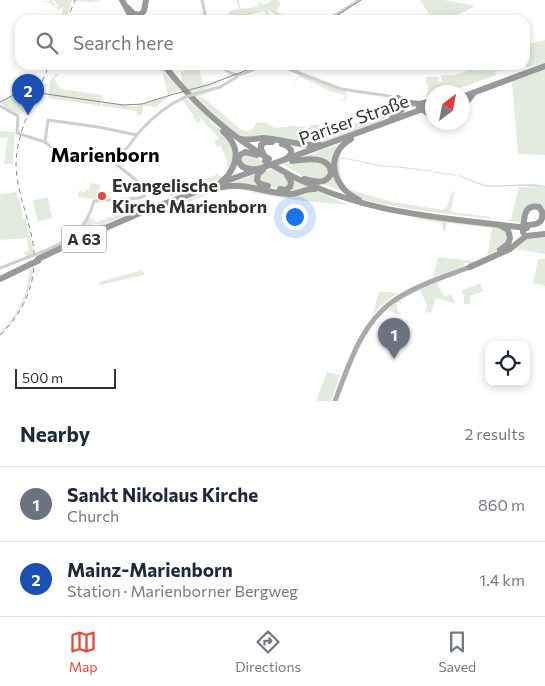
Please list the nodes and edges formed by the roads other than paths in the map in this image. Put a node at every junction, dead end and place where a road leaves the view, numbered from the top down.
1 (123, 0) edge
2 (147, 0) edge
3 (203, 0) edge
4 (359, 0) edge
5 (128, 8) junction
6 (131, 15) edge
7 (132, 15) edge
8 (144, 15) edge
9 (205, 15) edge
10 (336, 15) edge
11 (545, 65) edge
12 (167, 70) edge
13 (167, 70) edge
14 (225, 70) edge
15 (252, 70) edge
16 (291, 70) edge
17 (296, 72) joint
18 (236, 76) junction
19 (481, 90) junction
20 (470, 92) edge
21 (470, 93) edge
22 (470, 96) edge
23 (398, 98) junction
24 (425, 103) edge
25 (412, 104) junction
26 (0, 106) edge
27 (425, 109) edge
28 (425, 109) edge
29 (425, 112) edge
30 (378, 126) junction
31 (221, 128) junction
32 (229, 132) junction
33 (137, 135) junction
34 (356, 136) junction
35 (44, 142) junction
36 (333, 142) junction
37 (256, 155) junction
38 (110, 158) junction
39 (267, 159) junction
40 (286, 161) junction
41 (261, 170) junction
42 (283, 170) junction
43 (304, 179) junction
44 (213, 187) junction
45 (330, 194) junction
46 (360, 200) junction
47 (545, 216) edge
48 (447, 217) junction
49 (498, 225) junction
50 (523, 226) junction
51 (545, 231) edge
52 (520, 240) junction
53 (34, 259) junction
54 (482, 262) junction
55 (470, 267) joint
56 (0, 268) edge
57 (0, 278) edge
58 (336, 401) edge

1 - 5 highway
1 - 6 highway
2 - 5 highway
2 - 8 highway
3 - 9 street
4 - 10 street
5 - 7 highway
11 - 19 highway
11 - 20 highway
12 - 31 highway
13 - 32 highway
14 - 18 street
15 - 18 street
16 - 17 street
17 - 23 street
18 - 33 street, bridge
19 - 21 highway
19 - 22 highway
23 - 25 street
23 - 30 highway
24 - 25 highway
25 - 29 highway
26 - 35 street
27 - 30 highway, Pariser Straße
28 - 34 highway, Pariser Straße
30 - 36 highway, Pariser Straße
31 - 37 highway
31 - 44 highway
32 - 36 highway
32 - 39 highway
33 - 35 street
33 - 38 street
34 - 40 highway, Pariser Straße
34 - 46 highway
35 - 38 street
36 - 40 highway, A 63
37 - 39 highway
37 - 41 highway
38 - 53 street
39 - 40 highway
39 - 42 highway, bridge
40 - 41 highway, A 63
40 - 43 highway
41 - 42 highway
41 - 44 highway, A 63
42 - 43 highway
42 - 45 highway
43 - 46 highway
44 - 45 highway
44 - 53 highway, A 63
45 - 48 highway
46 - 48 highway
47 - 50 highway
48 - 49 highway
48 - 50 highway
49 - 50 highway
49 - 54 highway
50 - 51 highway
50 - 52 highway
51 - 52 highway
52 - 54 highway
53 - 56 street
53 - 57 highway, A 63
54 - 55 highway
55 - 58 main road

